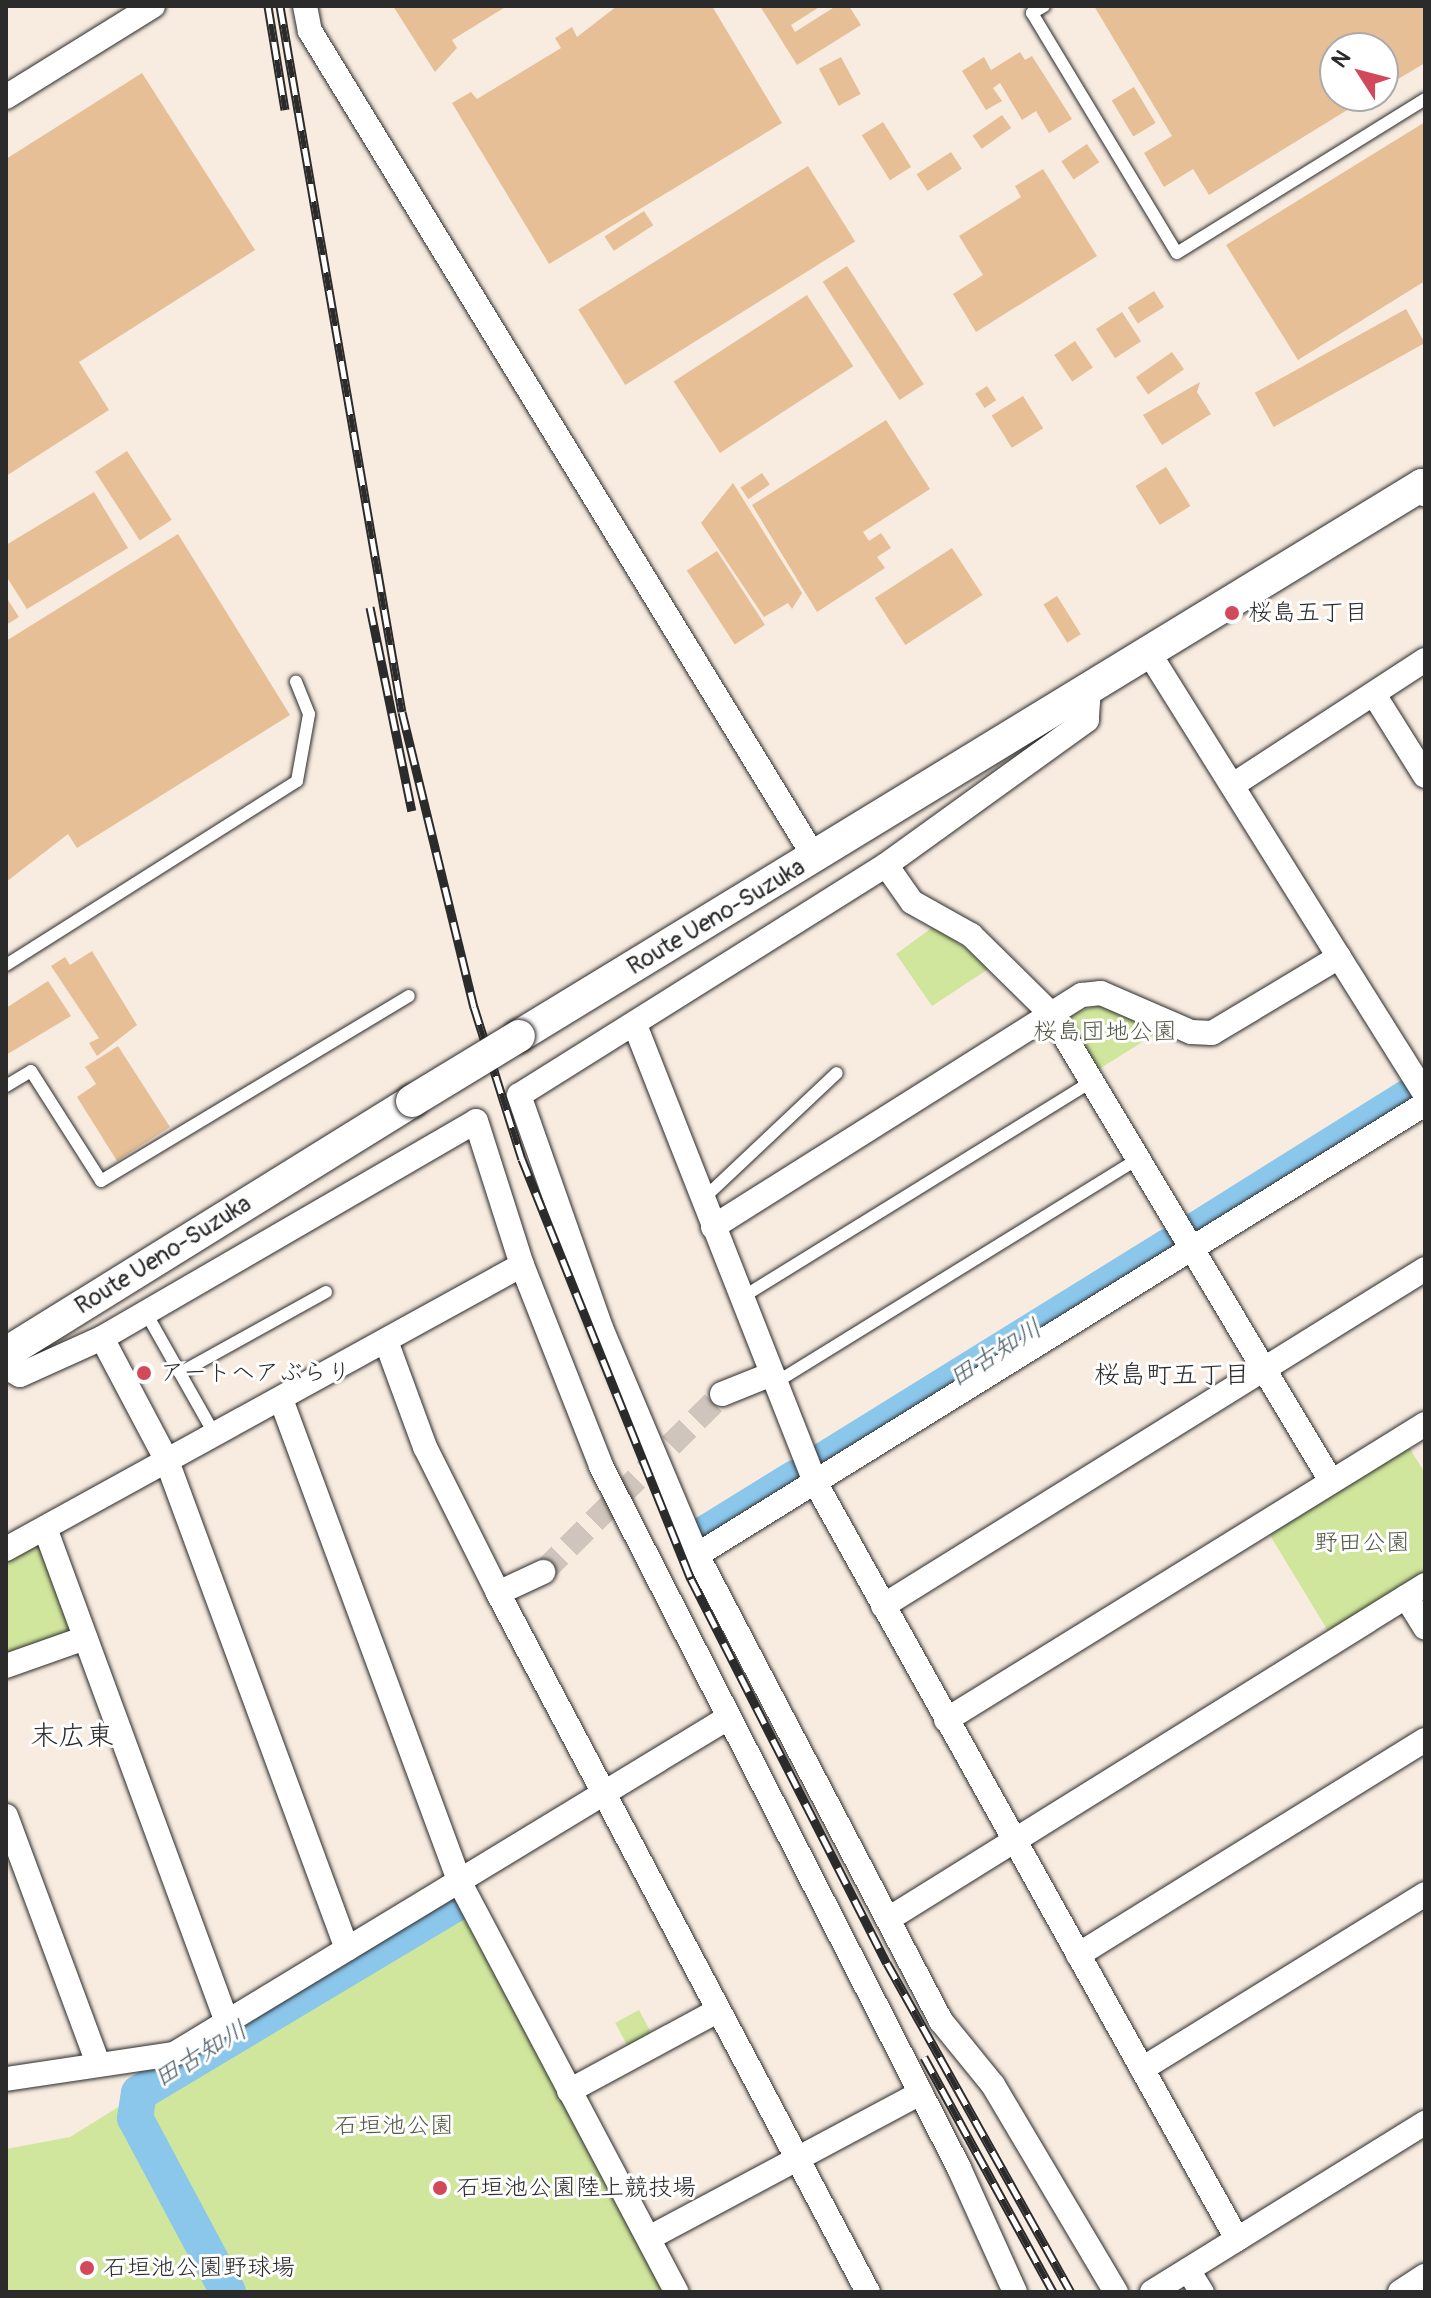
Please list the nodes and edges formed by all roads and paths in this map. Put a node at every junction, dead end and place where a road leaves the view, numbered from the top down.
1 (153, 6) edge
2 (305, 6) edge
3 (1044, 6) edge
4 (6, 97) edge
5 (1425, 99) edge
6 (1425, 490) edge
7 (1148, 651) junction
8 (1425, 660) edge
9 (296, 682) dead end
10 (1089, 688) junction
11 (1375, 696) junction
12 (1425, 776) edge
13 (1233, 785) junction
14 (815, 858) junction
15 (886, 865) junction
16 (1339, 957) junction
17 (6, 965) edge
18 (409, 996) dead end
19 (1052, 1015) junction
20 (635, 1025) junction
21 (837, 1073) dead end
22 (1089, 1083) junction
23 (6, 1086) edge
24 (1425, 1094) edge
25 (1425, 1104) edge
26 (1134, 1161) junction
27 (702, 1200) junction
28 (713, 1227) junction
29 (1189, 1250) junction
30 (522, 1265) junction
31 (1425, 1269) edge
32 (326, 1292) dead end
33 (741, 1298) junction
34 (146, 1313) junction
35 (102, 1338) junction
36 (386, 1341) junction
37 (8, 1351) edge
38 (1265, 1370) junction
39 (180, 1373) junction
40 (774, 1378) junction
41 (722, 1394) tunnel mouth
42 (282, 1402) junction
43 (1425, 1424) edge
44 (216, 1436) junction
45 (167, 1461) junction
46 (1331, 1481) junction
47 (815, 1482) junction
48 (45, 1528) junction
49 (6, 1549) edge
50 (697, 1555) junction
51 (543, 1572) tunnel mouth
52 (1415, 1591) edge
53 (498, 1593) junction
54 (883, 1606) junction
55 (1425, 1627) edge
56 (85, 1638) junction
57 (6, 1666) edge
58 (726, 1719) junction
59 (946, 1720) junction
60 (1425, 1740) edge
61 (602, 1797) junction
62 (6, 1816) edge
63 (1013, 1840) junction
64 (460, 1883) junction
65 (1423, 1899) edge
66 (890, 1918) junction
67 (347, 1949) junction
68 (1078, 1955) junction
69 (717, 2011) junction
70 (227, 2022) junction
71 (98, 2064) junction
72 (1142, 2069) junction
73 (6, 2079) edge
74 (569, 2091) junction
75 (921, 2093) junction
76 (1425, 2123) edge
77 (796, 2160) junction
78 (649, 2238) junction
79 (1237, 2239) junction
80 (1188, 2270) junction
81 (1425, 2276) edge
82 (677, 2292) edge
83 (868, 2292) edge
84 (1015, 2292) edge
85 (1116, 2292) edge
86 (1152, 2292) edge
87 (1202, 2292) edge
88 (1400, 2292) edge

1 - 4 street
2 - 14 street
3 - 5 lane
6 - 7 main road, Route Ueno-Suzuka
7 - 10 main road, Route Ueno-Suzuka
7 - 13 street
8 - 11 street
9 - 17 lane
10 - 14 main road, Route Ueno-Suzuka
10 - 15 street
11 - 12 street
11 - 13 street
13 - 16 street
14 - 37 main road, Route Ueno-Suzuka, bridge
15 - 19 street
15 - 20 street
16 - 19 street
16 - 24 street
18 - 23 lane
19 - 22 street
19 - 28 street
20 - 27 street
20 - 50 street
21 - 27 lane
22 - 26 street
22 - 33 lane
25 - 29 street
26 - 29 street
26 - 40 lane
27 - 28 street
28 - 33 street
29 - 38 street
29 - 47 street
30 - 34 street
30 - 36 street
30 - 58 street
31 - 38 street
32 - 39 lane
33 - 40 street
34 - 35 street
34 - 39 lane
35 - 37 street
35 - 45 street
36 - 42 street
36 - 53 street
38 - 46 street
38 - 54 street
39 - 44 lane
40 - 41 street
40 - 47 street
42 - 44 street
42 - 64 street
43 - 46 street
44 - 45 street
45 - 48 street
45 - 67 street
46 - 59 street
47 - 50 street
47 - 54 street
48 - 49 street
48 - 56 street
50 - 66 street
51 - 53 street
52 - 55 street
52 - 63 street
53 - 61 street
54 - 59 street
56 - 57 street
56 - 70 street
58 - 61 street
58 - 75 street
59 - 63 street
60 - 68 street
61 - 64 street
61 - 69 street
62 - 71 street
63 - 66 street
63 - 68 street
64 - 67 street
64 - 74 street
65 - 72 street
66 - 85 street
67 - 70 street
68 - 72 street
69 - 74 street
69 - 77 street
70 - 71 street
71 - 73 street
72 - 79 street
74 - 78 street
75 - 77 street
75 - 84 street
76 - 79 street
77 - 78 street
77 - 83 street
78 - 82 street
79 - 80 street
80 - 86 street
80 - 87 street
81 - 88 street

